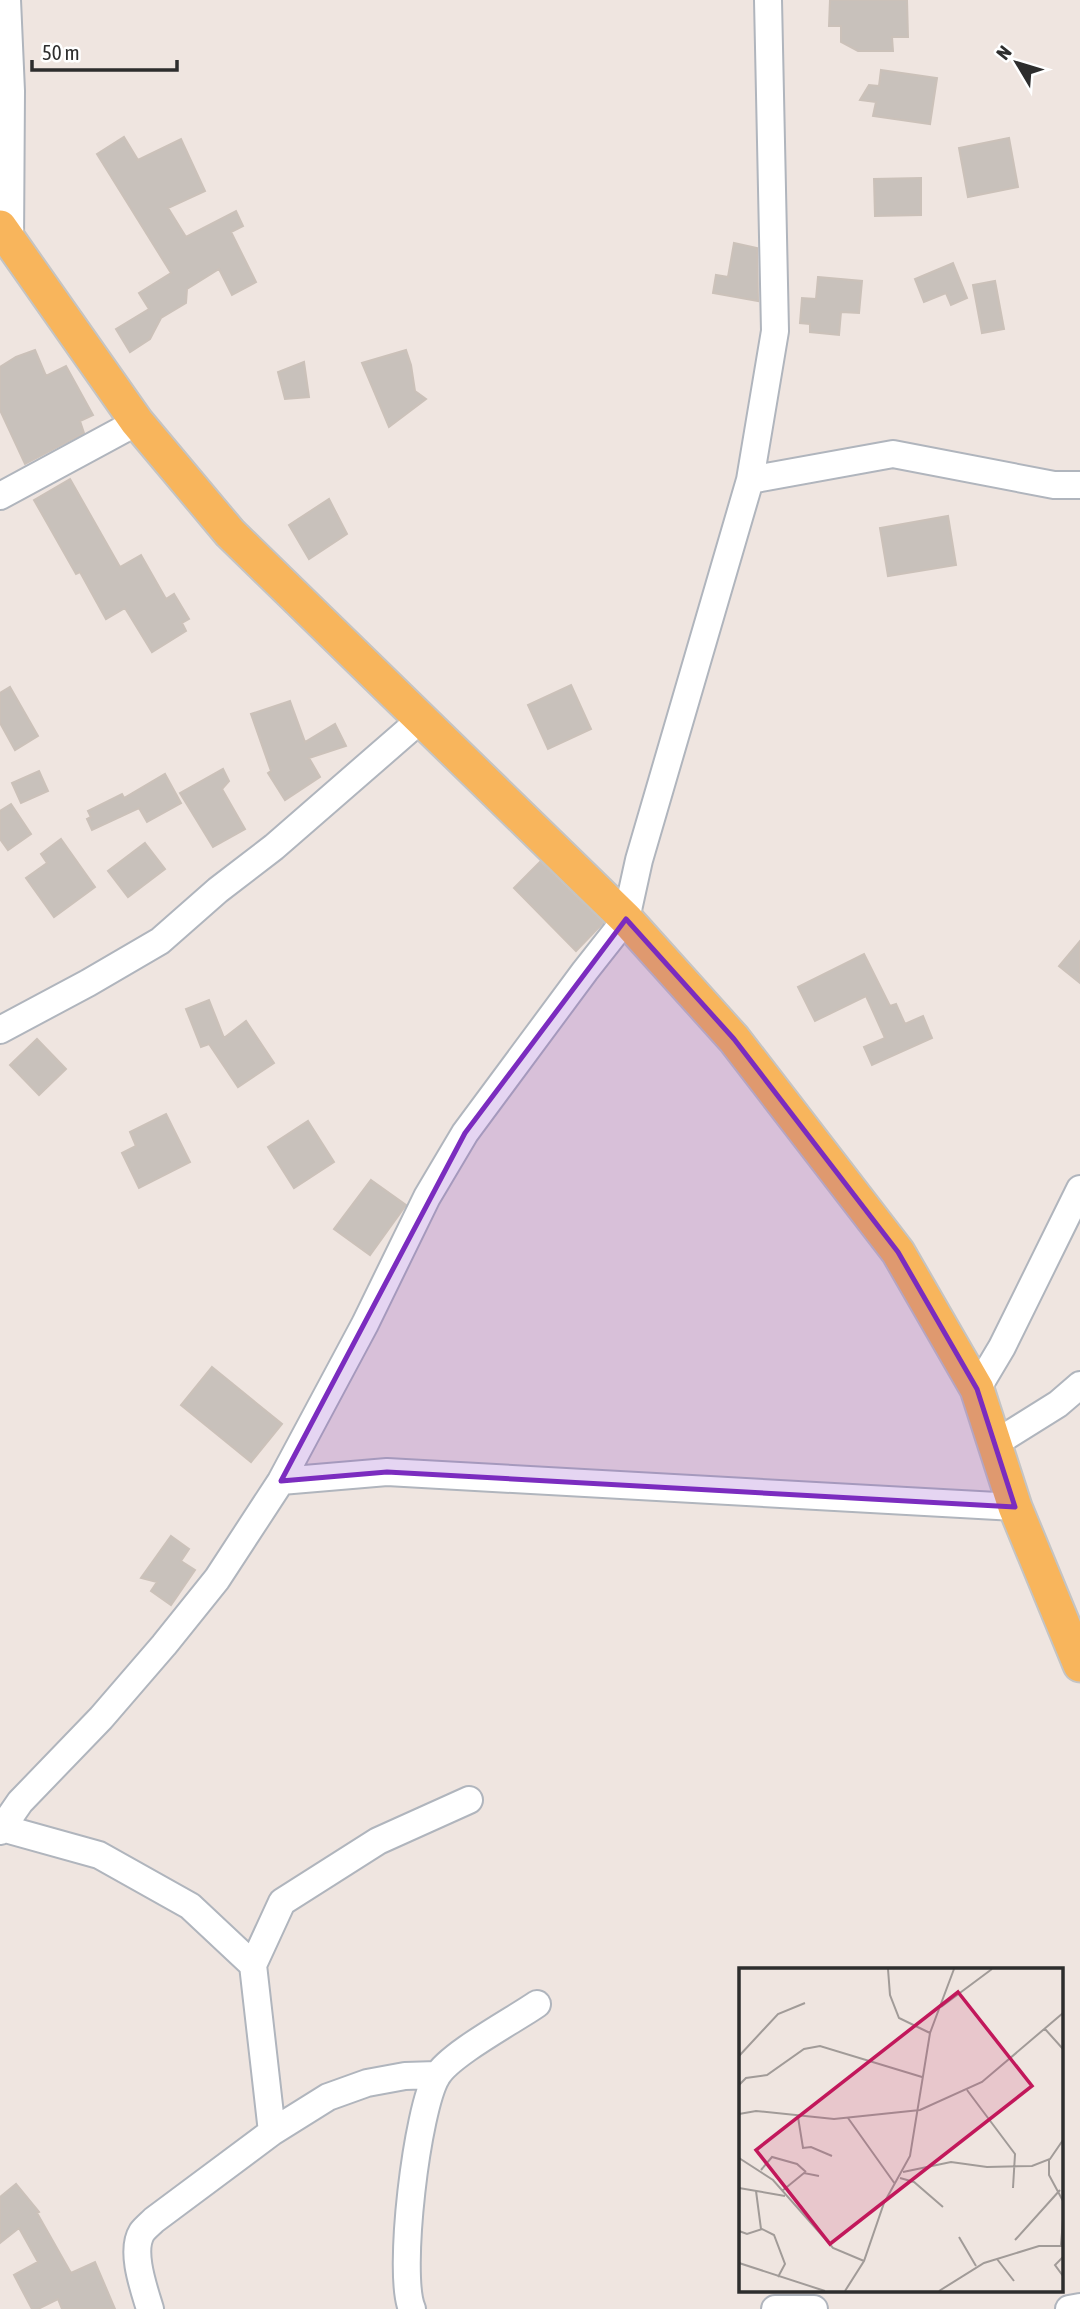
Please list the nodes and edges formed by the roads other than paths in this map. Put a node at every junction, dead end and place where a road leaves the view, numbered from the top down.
1 (7, 0) edge
2 (768, 0) edge
3 (5, 235) edge
4 (137, 422) junction
5 (750, 480) junction
6 (1080, 485) edge
7 (0, 496) edge
8 (420, 720) junction
9 (626, 919) junction
10 (0, 1030) edge
11 (1080, 1189) edge
12 (1080, 1385) edge
13 (977, 1389) junction
14 (994, 1444) junction
15 (281, 1481) junction
16 (1015, 1507) junction
17 (1080, 1665) edge
18 (469, 1800) dead end
19 (1, 1829) edge
20 (253, 1965) junction
21 (537, 2004) dead end
22 (437, 2075) junction
23 (272, 2132) junction
24 (1080, 2307) edge
25 (150, 2309) edge
26 (412, 2309) edge
27 (775, 2309) edge
28 (814, 2309) edge
29 (1069, 2309) edge

1 - 3 street
2 - 5 street
3 - 4 main road
4 - 7 street
4 - 8 main road
5 - 6 street
5 - 9 street
8 - 9 main road
8 - 10 street
9 - 13 main road
9 - 15 street
11 - 13 street
12 - 14 street
13 - 14 main road
14 - 16 main road
15 - 16 street
15 - 19 street
16 - 17 main road
18 - 20 street
19 - 20 street
20 - 23 street
21 - 22 street
22 - 23 street
22 - 26 street
23 - 25 street
24 - 29 street
27 - 28 street

